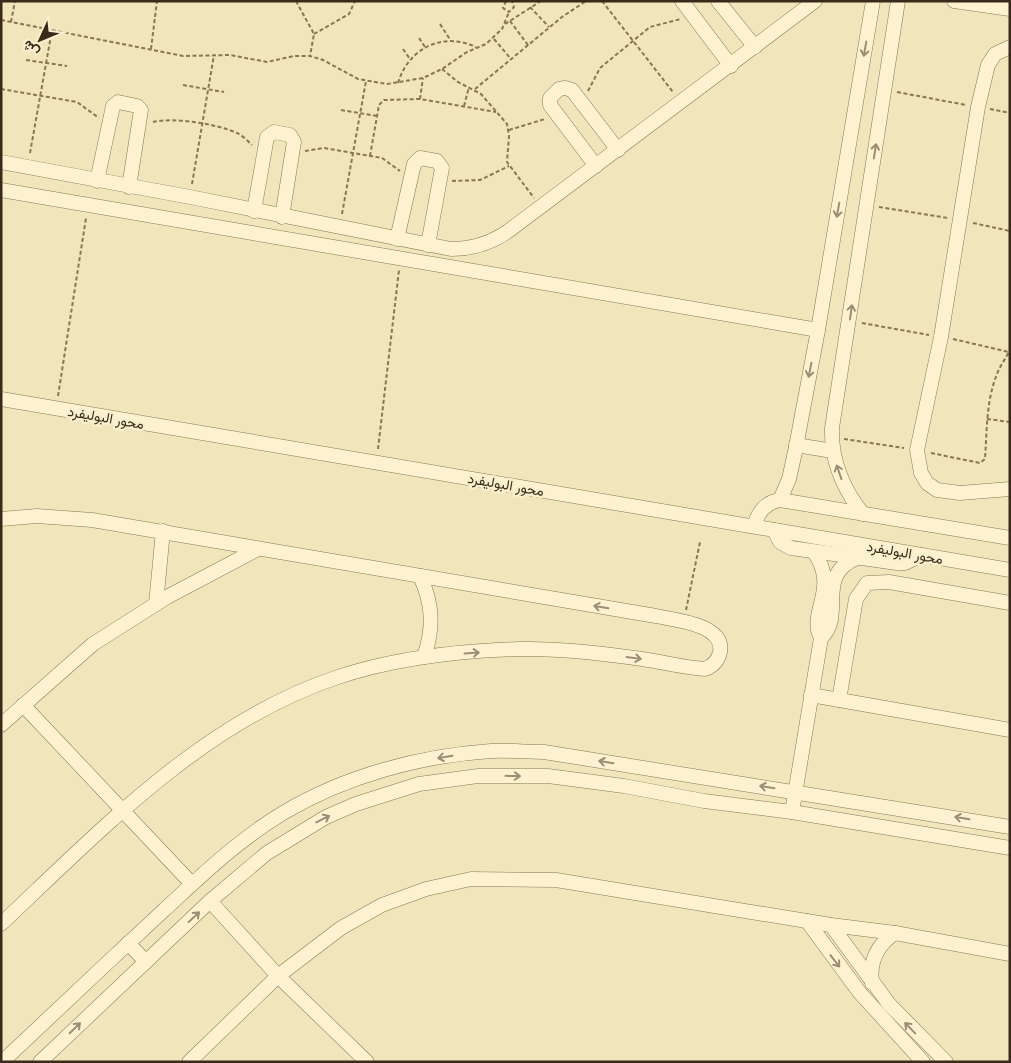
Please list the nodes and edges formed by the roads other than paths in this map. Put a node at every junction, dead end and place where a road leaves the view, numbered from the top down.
1 (682, 1) edge
2 (718, 1) edge
3 (815, 1) edge
4 (873, 1) edge
5 (898, 1) edge
6 (954, 1) edge
7 (1010, 9) edge
8 (755, 47) junction
9 (1010, 47) edge
10 (731, 66) junction
11 (618, 150) junction
12 (1, 162) edge
13 (596, 166) junction
14 (97, 181) junction
15 (129, 187) junction
16 (1, 190) edge
17 (254, 211) junction
18 (282, 217) junction
19 (397, 239) junction
20 (428, 245) junction
21 (818, 330) junction
22 (1, 399) edge
23 (833, 444) junction
24 (796, 445) junction
25 (1010, 488) edge
26 (780, 500) junction
27 (863, 514) junction
28 (1, 519) edge
29 (754, 526) junction
30 (774, 530) junction
31 (162, 531) junction
32 (1010, 538) edge
33 (258, 549) junction
34 (814, 552) junction
35 (922, 555) junction
36 (856, 558) junction
37 (1010, 570) edge
38 (420, 576) junction
39 (1010, 603) edge
40 (156, 604) junction
41 (826, 610) junction
42 (424, 657) junction
43 (811, 695) junction
44 (839, 700) junction
45 (23, 705) junction
46 (1, 725) edge
47 (1010, 730) edge
48 (795, 792) junction
49 (122, 811) junction
50 (792, 812) junction
51 (1010, 827) edge
52 (1010, 848) edge
53 (192, 884) junction
54 (210, 901) junction
55 (807, 921) junction
56 (1, 924) edge
57 (831, 925) junction
58 (895, 933) junction
59 (128, 943) junction
60 (1010, 954) edge
61 (146, 962) junction
62 (278, 976) junction
63 (872, 983) junction
64 (2, 1062) edge
65 (40, 1062) edge
66 (189, 1062) edge
67 (367, 1062) edge
68 (924, 1062) edge
69 (946, 1062) edge

1 - 10 street
2 - 8 street
3 - 8 street
4 -> 21 street
23 -> 5 street
6 - 7 street
8 - 10 street
9 - 25 street
10 - 11 street
11 - 13 street
11 - 13 street
12 - 14 street
13 - 20 street
14 - 15 street
14 - 15 street
15 - 17 street
16 - 21 street
17 - 18 street
17 - 18 street
18 - 19 street
19 - 20 street
19 - 20 street
21 -> 24 street
22 - 29 street, محور البوليفرد
23 - 24 street
27 -> 23 street
24 - 26 street
26 - 27 street
26 - 29 street
27 - 32 street
28 - 31 street
29 - 30 street, محور البوليفرد
30 - 34 street
30 - 35 street, محور البوليفرد
31 - 33 street
31 - 40 street
33 - 38 street
33 - 40 street
34 - 36 street
34 - 41 street
35 - 36 street
35 - 37 street, محور البوليفرد
36 - 41 street
38 - 42 street
42 -> 38 street
39 - 44 street
40 - 45 street
41 - 43 street
42 - 49 street
43 - 44 street
43 - 48 street
44 - 47 street
45 - 46 street
45 - 49 street
48 - 50 street
51 -> 48 street
48 -> 53 street
49 - 53 street
49 - 56 street
50 - 52 street
54 -> 50 street
53 - 59 street
61 -> 54 street
54 - 62 street
55 - 57 street
55 - 62 street
55 -> 68 street
57 - 58 street
57 - 63 street
58 - 60 street
58 - 63 street
59 - 61 street
59 - 64 street
65 -> 61 street
62 - 66 street
62 - 67 street
69 -> 63 street

